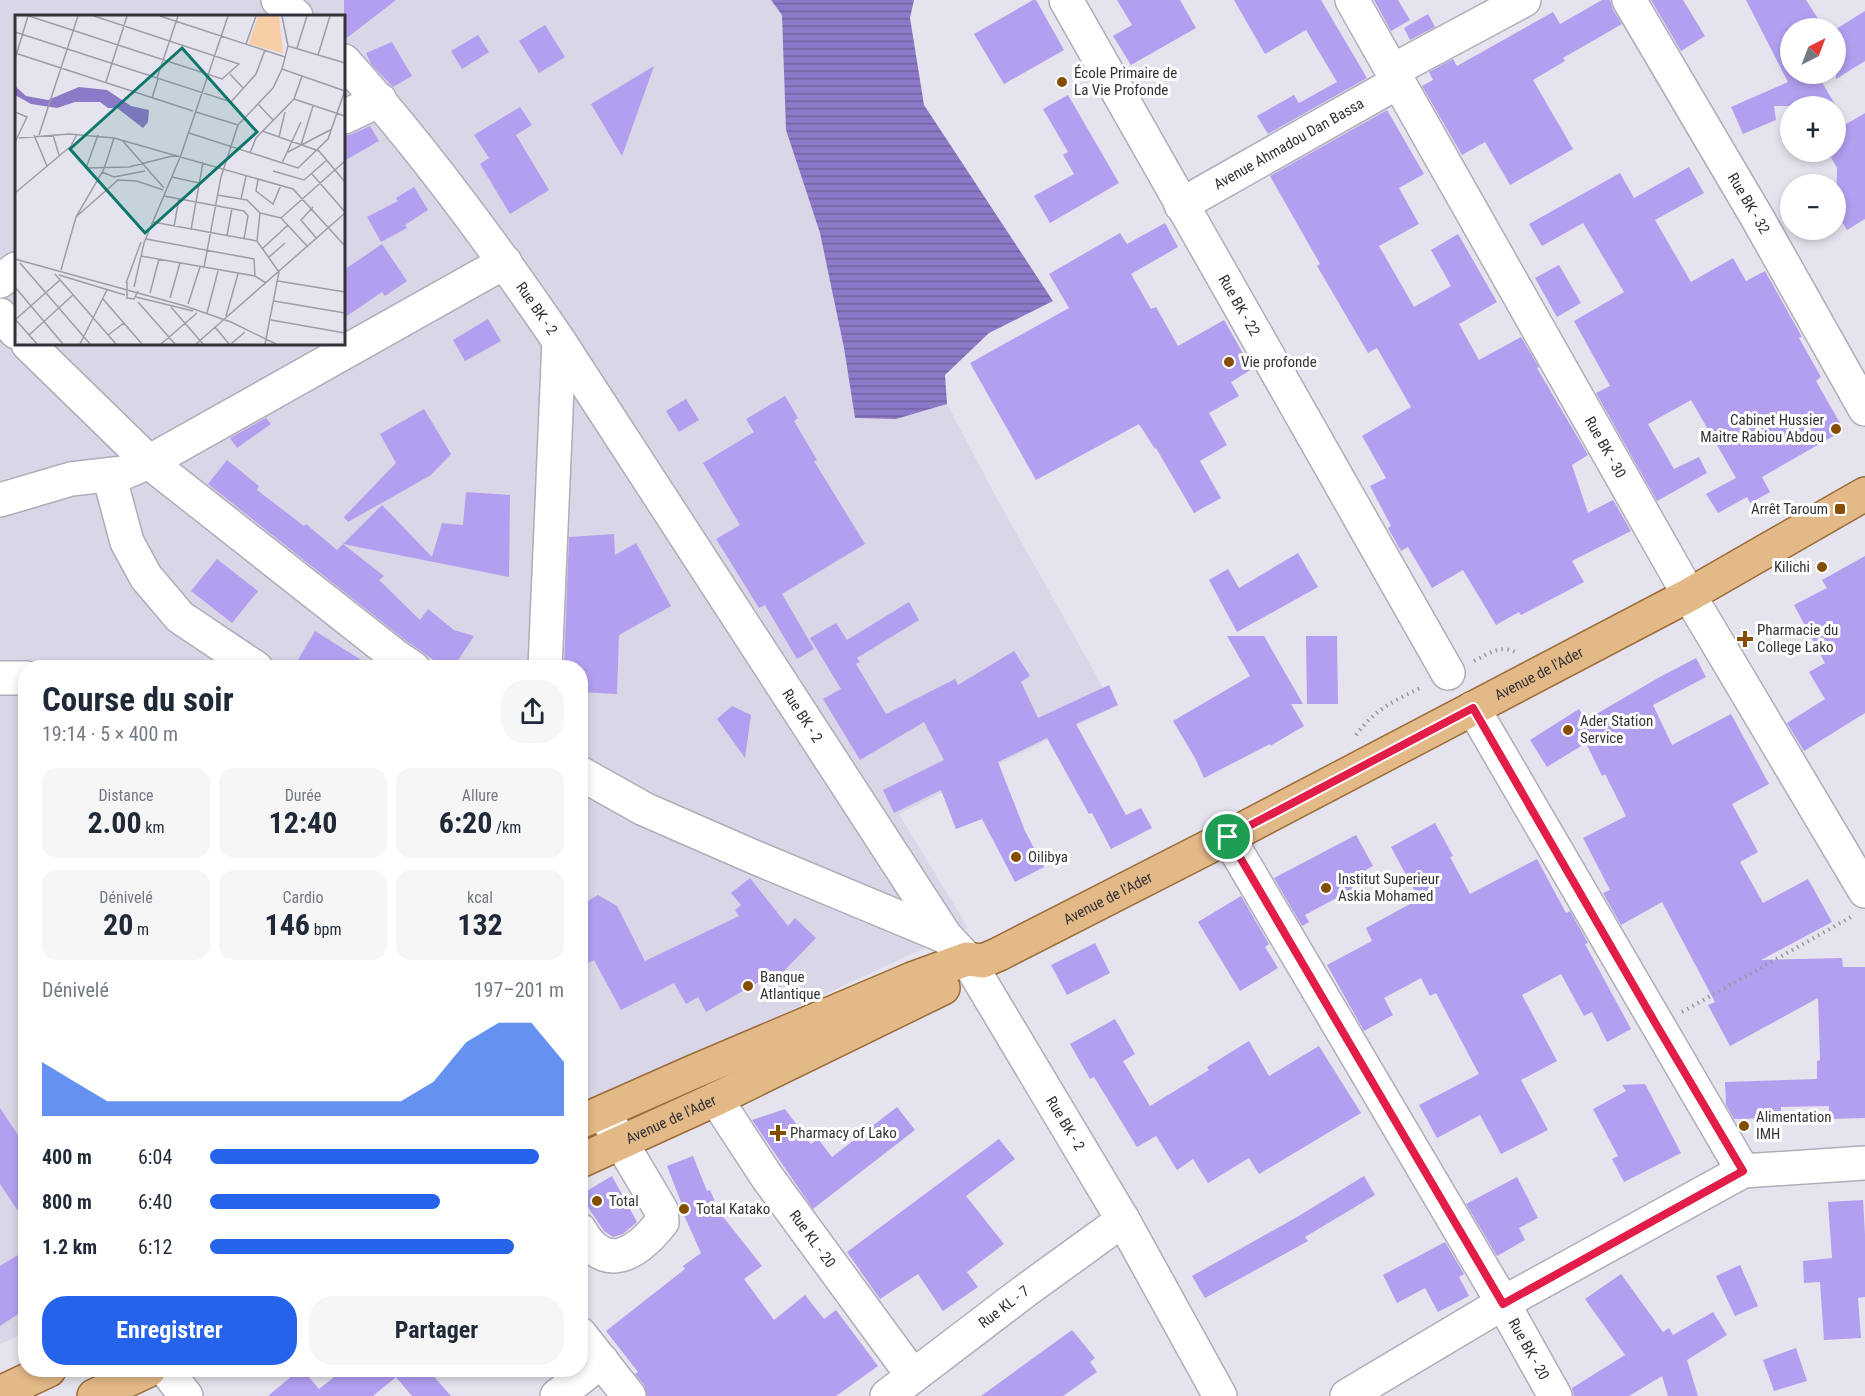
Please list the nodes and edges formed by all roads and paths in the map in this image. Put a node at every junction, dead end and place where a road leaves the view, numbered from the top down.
1 (278, 0) edge
2 (1066, 0) edge
3 (1352, 0) edge
4 (1524, 0) edge
5 (1629, 0) edge
6 (295, 15) edge
7 (345, 62) edge
8 (1395, 77) junction
9 (380, 100) junction
10 (345, 117) edge
11 (1181, 204) junction
12 (505, 262) junction
13 (15, 270) edge
14 (0, 281) edge
15 (0, 315) edge
16 (15, 331) edge
17 (559, 341) junction
18 (29, 345) edge
19 (1865, 409) edge
20 (150, 462) junction
21 (109, 475) junction
22 (1865, 494) edge
23 (0, 500) edge
24 (1689, 595) junction
25 (244, 660) edge
26 (394, 660) edge
27 (545, 660) edge
28 (1448, 673) dead end
29 (0, 678) edge
30 (18, 678) edge
31 (1473, 708) junction
32 (588, 778) edge
33 (1228, 837) junction
34 (1860, 903) edge
35 (968, 957) junction
36 (1657, 1026) junction
37 (716, 1099) junction
38 (592, 1117) edge
39 (621, 1142) junction
40 (588, 1157) edge
41 (1865, 1163) edge
42 (1743, 1171) junction
43 (1123, 1220) junction
44 (588, 1240) edge
45 (1503, 1304) junction
46 (588, 1344) edge
47 (602, 1361) junction
48 (588, 1372) edge
49 (913, 1376) junction
50 (34, 1377) edge
51 (134, 1377) edge
52 (171, 1377) edge
53 (581, 1377) edge
54 (0, 1393) edge
55 (94, 1396) edge
56 (186, 1396) edge
57 (557, 1396) edge
58 (629, 1396) edge
59 (887, 1396) edge
60 (1220, 1396) edge
61 (1347, 1396) edge
62 (1555, 1396) edge

1 - 6 street
2 - 11 street, Rue BK - 22
3 - 8 street, Rue BK - 30
4 - 8 street, Avenue Ahmadou Dan Bassa
5 - 19 street, Rue BK - 32
7 - 9 street, Rue BK - 2
8 - 11 street, Avenue Ahmadou Dan Bassa
8 - 24 street, Rue BK - 30
9 - 10 street
9 - 12 street, Rue BK - 2
11 - 28 street, Rue BK - 22
12 - 17 street, Rue BK - 2
12 - 20 street
13 - 14 street
15 - 16 street
17 - 27 street
17 - 35 street, Rue BK - 2
18 - 20 street
20 - 21 street
20 - 26 street
21 - 23 street
21 - 25 street
22 - 24 main road, Avenue de l'Ader
24 - 31 main road, Avenue de l'Ader
24 - 34 street, Rue BK - 30
29 - 30 street
31 - 33 main road, Avenue de l'Ader
31 - 36 street
32 - 35 street
33 - 35 main road, Avenue de l'Ader
33 - 45 street, Rue BK - 20
34 - 36 path
35 - 37 main road, Avenue de l'Ader
35 - 38 main road, Avenue de l'Ader
35 - 43 street, Rue BK - 2
36 - 42 street
37 - 39 main road, Avenue de l'Ader
37 - 49 street, Rue KL - 20
38 - 39 street
39 - 40 main road, Avenue de l'Ader
39 - 44 street
41 - 42 street
42 - 45 street
43 - 49 street, Rue KL - 7
43 - 60 street, Rue BK - 2
45 - 61 street
45 - 62 street, Rue BK - 20
46 - 47 street
47 - 48 street
47 - 58 street
49 - 59 street, Rue KL - 7
50 - 54 main road
51 - 55 main road
52 - 56 street
53 - 57 street

